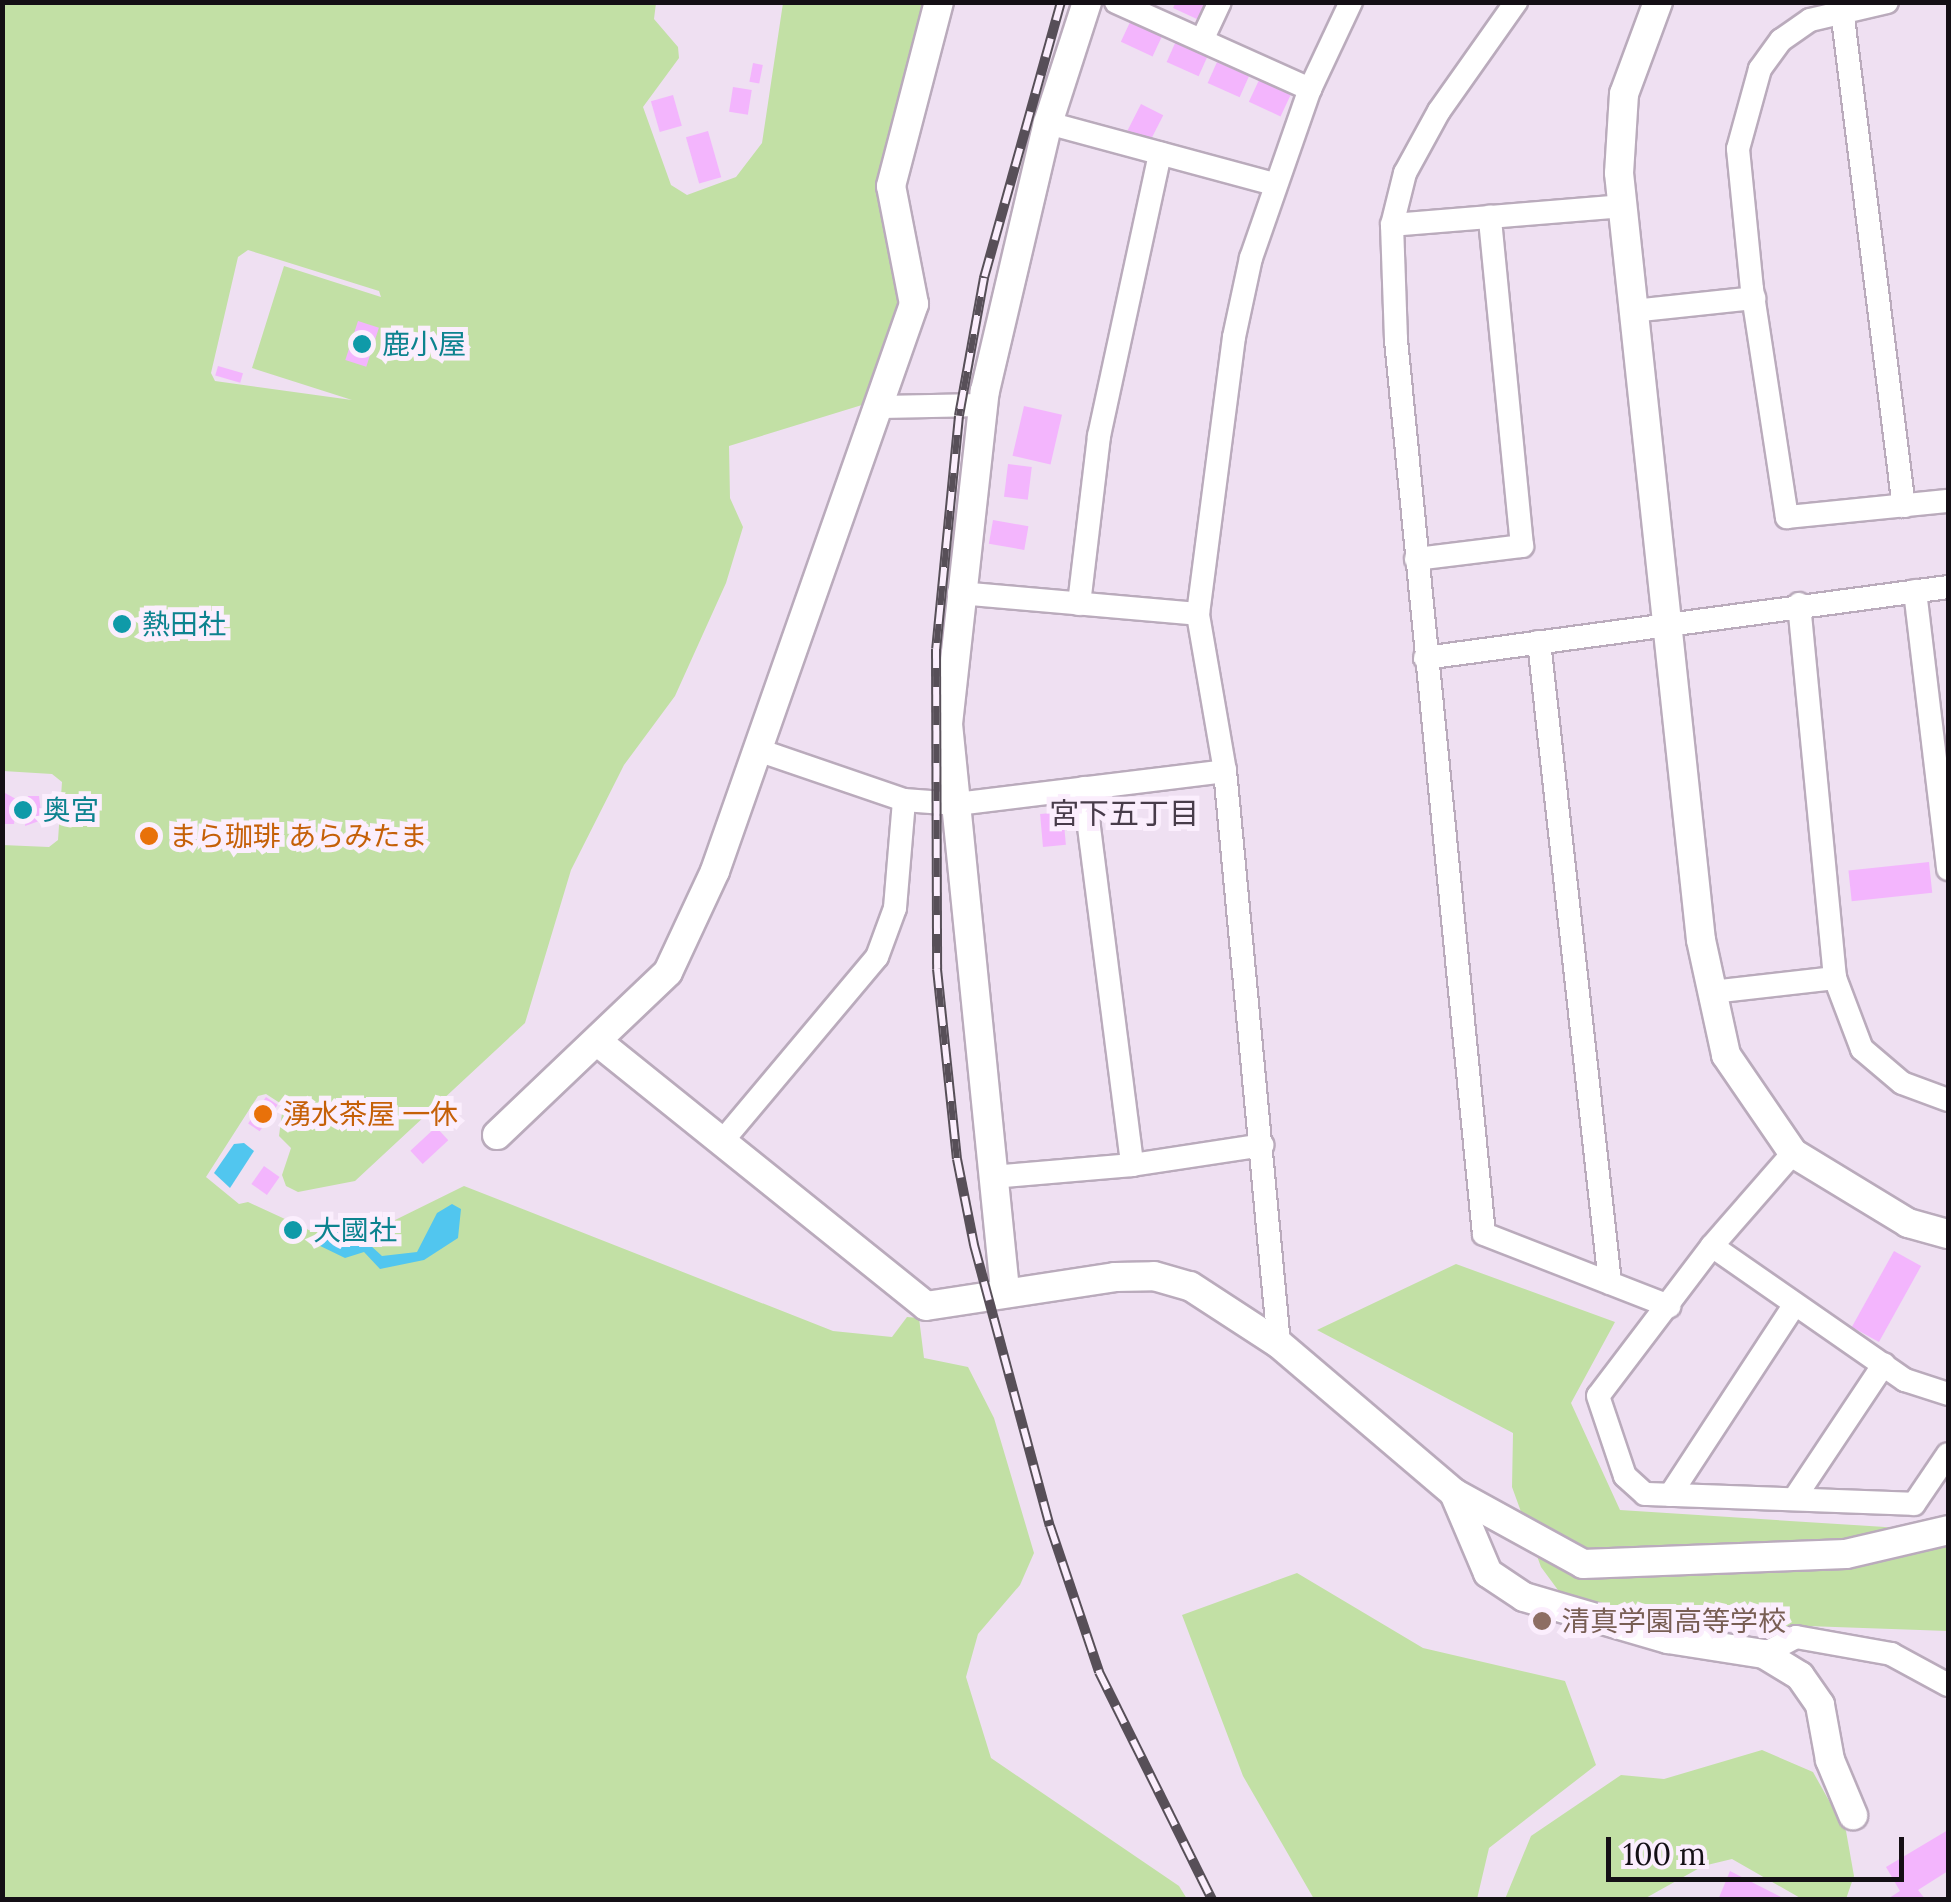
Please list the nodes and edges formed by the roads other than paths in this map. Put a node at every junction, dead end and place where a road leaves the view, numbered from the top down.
1 (939, 2) edge
2 (1087, 2) edge
3 (1116, 2) edge
4 (1220, 2) edge
5 (1351, 2) edge
6 (1516, 2) edge
7 (1658, 2) edge
8 (1887, 2) edge
9 (1842, 10) junction
10 (1203, 38) junction
11 (1310, 89) junction
12 (1048, 122) junction
13 (1160, 153) junction
14 (1274, 184) junction
15 (1622, 206) junction
16 (1490, 217) junction
17 (1392, 225) junction
18 (1754, 298) junction
19 (1633, 311) junction
20 (984, 405) junction
21 (880, 407) junction
22 (1948, 501) edge
23 (1904, 506) junction
24 (1416, 559) junction
25 (1948, 587) edge
26 (1915, 591) junction
27 (959, 593) junction
28 (1079, 604) junction
29 (1799, 604) junction
30 (1198, 614) junction
31 (1667, 623) junction
32 (1539, 642) junction
33 (1425, 658) junction
34 (758, 750) junction
35 (1225, 771) junction
36 (1084, 788) junction
37 (904, 800) junction
38 (956, 804) junction
39 (1948, 869) edge
40 (1836, 978) junction
41 (1712, 992) junction
42 (598, 1042) junction
43 (1948, 1100) edge
44 (496, 1135) dead end
45 (725, 1138) junction
46 (1262, 1145) junction
47 (1793, 1153) junction
48 (1132, 1166) junction
49 (992, 1177) junction
50 (1948, 1234) edge
51 (1712, 1246) junction
52 (1610, 1283) junction
53 (1005, 1290) junction
54 (1795, 1304) junction
55 (1669, 1306) junction
56 (1279, 1344) junction
57 (1884, 1364) junction
58 (1948, 1394) edge
59 (1948, 1454) edge
60 (1454, 1493) junction
61 (1670, 1495) junction
62 (1794, 1500) junction
63 (1948, 1530) edge
64 (1764, 1654) junction
65 (1948, 1685) edge
66 (1853, 1815) dead end

1 - 21 street
2 - 12 street
3 - 10 street
4 - 10 street
5 - 11 street
6 - 17 street
7 - 15 street
8 - 9 street
9 - 18 street
9 - 23 street
10 - 11 street
11 - 14 street
12 - 13 street
12 - 20 street
13 - 14 street
13 - 28 street
14 - 30 street
15 - 16 street
15 - 19 street
16 - 17 street
16 - 24 street
17 - 24 street
18 - 19 street
18 - 23 street
19 - 31 street
20 - 21 street
20 - 27 street
21 - 34 street
22 - 23 street
24 - 33 street
25 - 26 street
26 - 29 street
26 - 39 street
27 - 28 street
27 - 38 street
28 - 30 street
29 - 31 street
29 - 40 street
30 - 35 street
31 - 32 street
31 - 41 street
32 - 33 street
32 - 52 street
33 - 52 street
34 - 37 street
34 - 42 street
35 - 36 street
35 - 46 street
36 - 38 street
36 - 48 street
37 - 38 street
37 - 45 street
38 - 49 street
40 - 41 street
40 - 43 street
41 - 47 street
42 - 44 street
42 - 45 street
45 - 53 street
46 - 48 street
46 - 56 street
47 - 50 street
47 - 51 street
48 - 49 street
49 - 53 street
51 - 54 street
51 - 55 street
52 - 55 street
53 - 56 street
54 - 57 street
54 - 61 street
55 - 61 street
56 - 60 street
57 - 58 street
57 - 62 street
59 - 62 street
60 - 63 street
60 - 64 street
61 - 62 street
64 - 65 street
64 - 66 street

